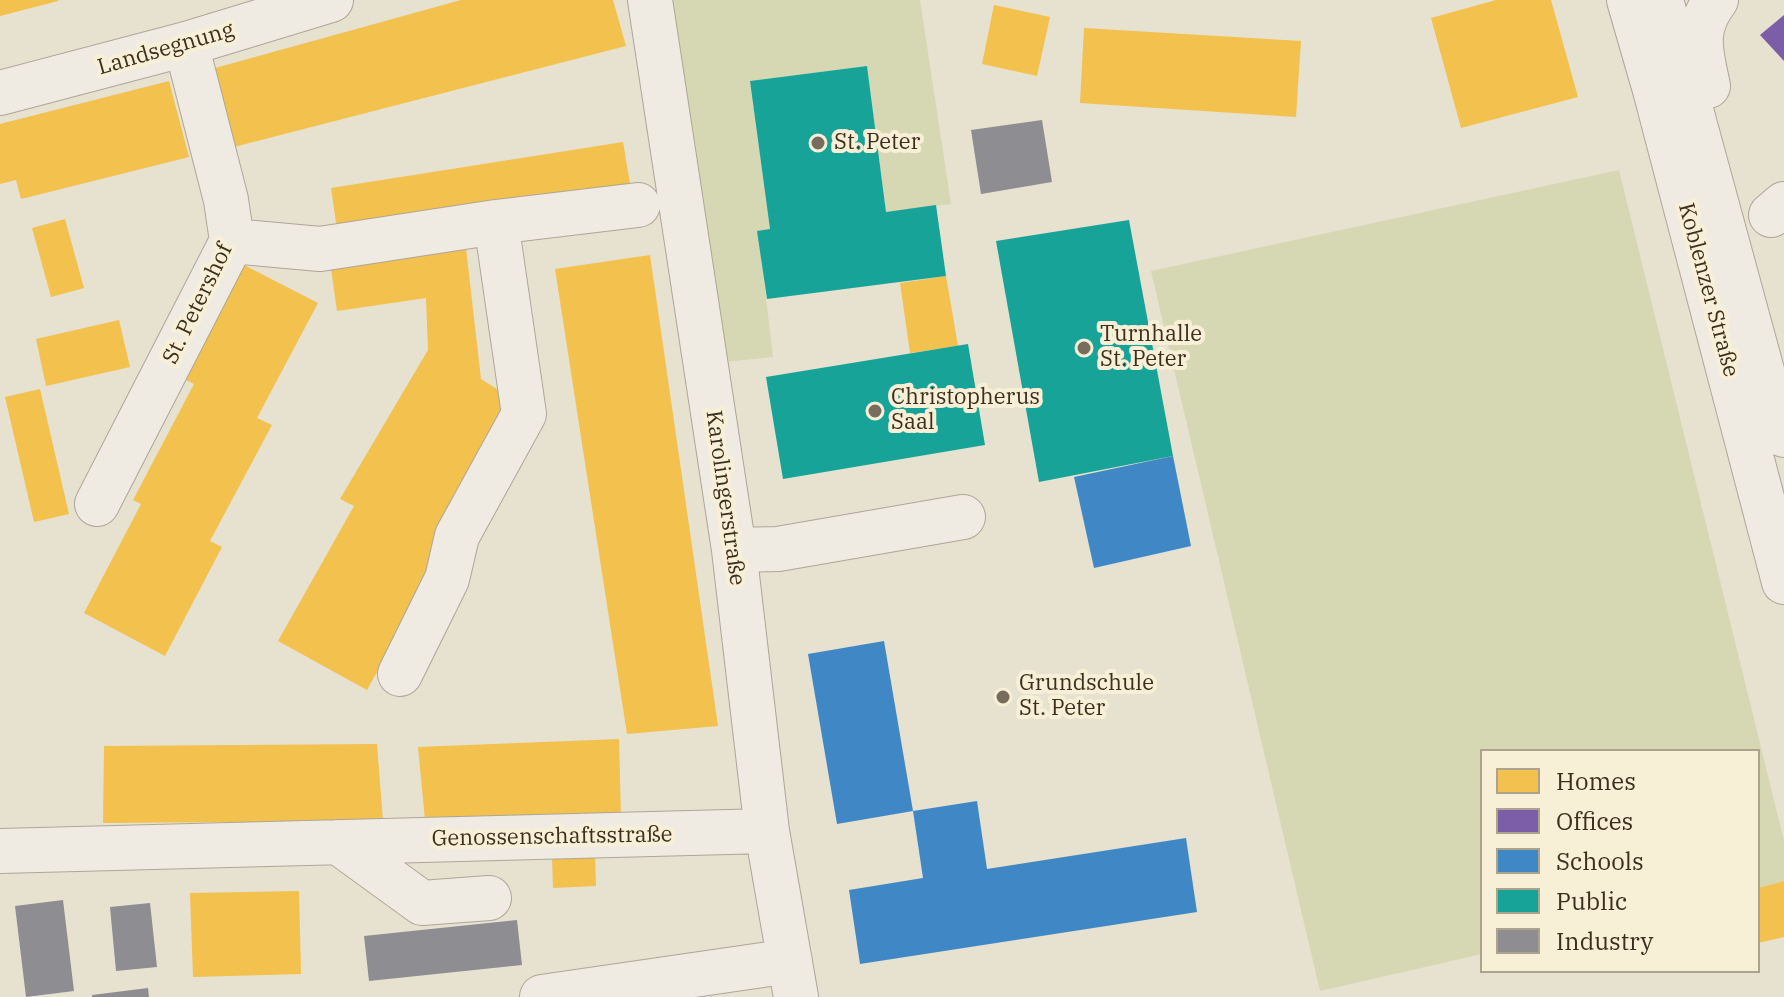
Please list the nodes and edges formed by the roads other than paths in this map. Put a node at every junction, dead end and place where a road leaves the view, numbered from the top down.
1 (331, 0) edge
2 (650, 0) edge
3 (1629, 0) edge
4 (1661, 0) edge
5 (1716, 0) edge
6 (204, 26) edge
7 (0, 93) edge
8 (1713, 184) junction
9 (638, 205) dead end
10 (496, 222) junction
11 (232, 241) junction
12 (1784, 435) edge
13 (97, 504) dead end
14 (963, 517) dead end
15 (734, 550) junction
16 (1784, 582) edge
17 (400, 674) dead end
18 (767, 831) junction
19 (338, 842) junction
20 (0, 851) edge
21 (489, 898) dead end
22 (793, 979) edge
23 (542, 997) edge

1 - 6 street, Landsegnung
2 - 15 street, Karolingerstraße
3 - 16 street, Koblenzer Straße
4 - 8 street, Koblenzer Straße
5 - 8 street
6 - 7 street, Landsegnung
6 - 11 street, St. Petershof
8 - 12 street, Koblenzer Straße
9 - 10 street
10 - 11 street
10 - 17 street
11 - 13 street, St. Petershof
14 - 15 street
15 - 18 street, Karolingerstraße
18 - 19 street, Genossenschaftsstraße
18 - 22 street, Karolingerstraße
19 - 20 street, Genossenschaftsstraße
19 - 21 street
22 - 23 street

